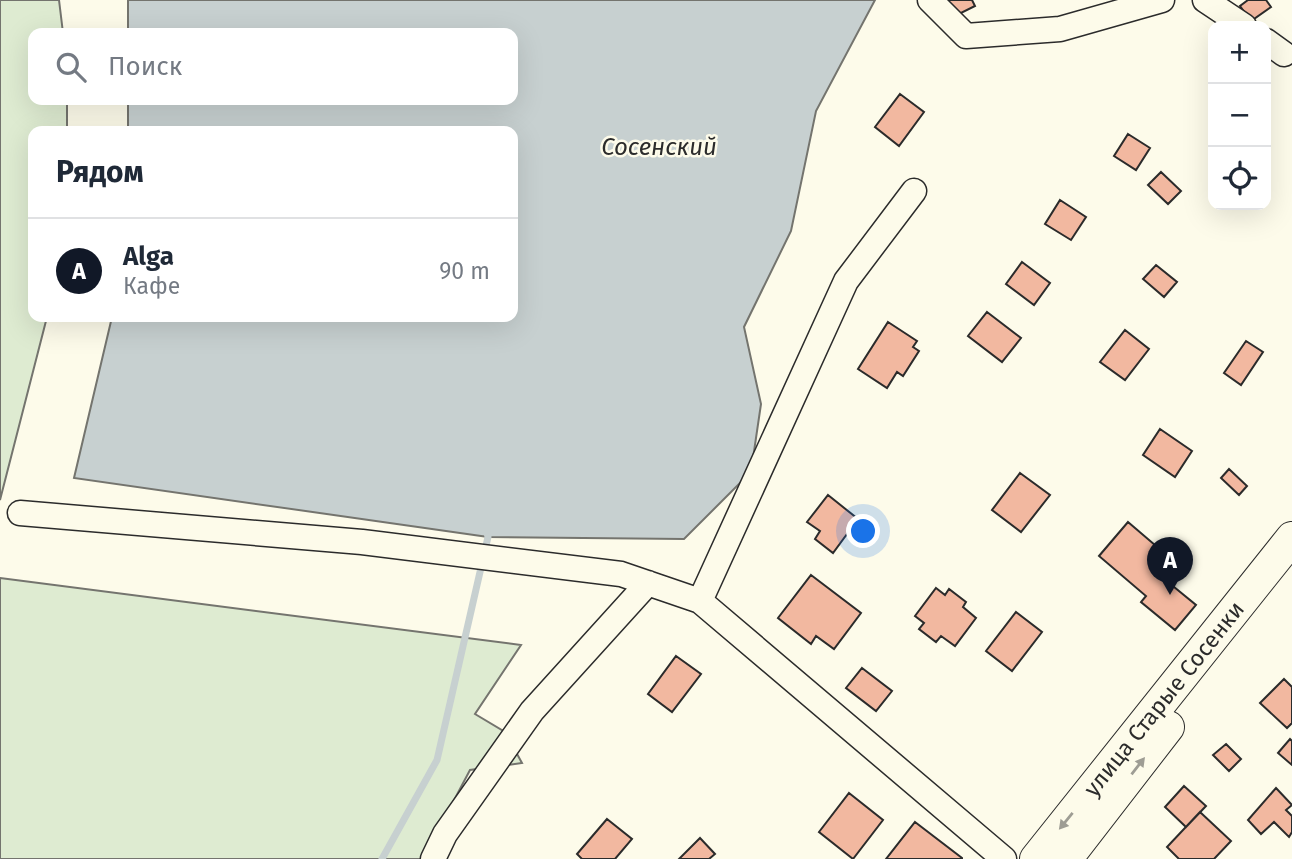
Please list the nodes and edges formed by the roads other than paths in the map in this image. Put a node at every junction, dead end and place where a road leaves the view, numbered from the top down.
1 (930, 0) edge
2 (1162, 0) edge
3 (1205, 0) edge
4 (1236, 21) edge
5 (914, 191) dead end
6 (20, 513) dead end
7 (1292, 538) edge
8 (1292, 569) edge
9 (648, 583) junction
10 (700, 601) junction
11 (433, 859) edge
12 (1004, 859) edge
13 (1036, 859) edge
14 (1066, 859) edge

1 - 2 street
3 - 4 street
5 - 10 street
6 - 9 street
7 -> 13 main road, улица Старые Сосенки
14 -> 8 main road, улица Старые Сосенки
9 - 10 street
9 - 11 street
10 - 12 street

